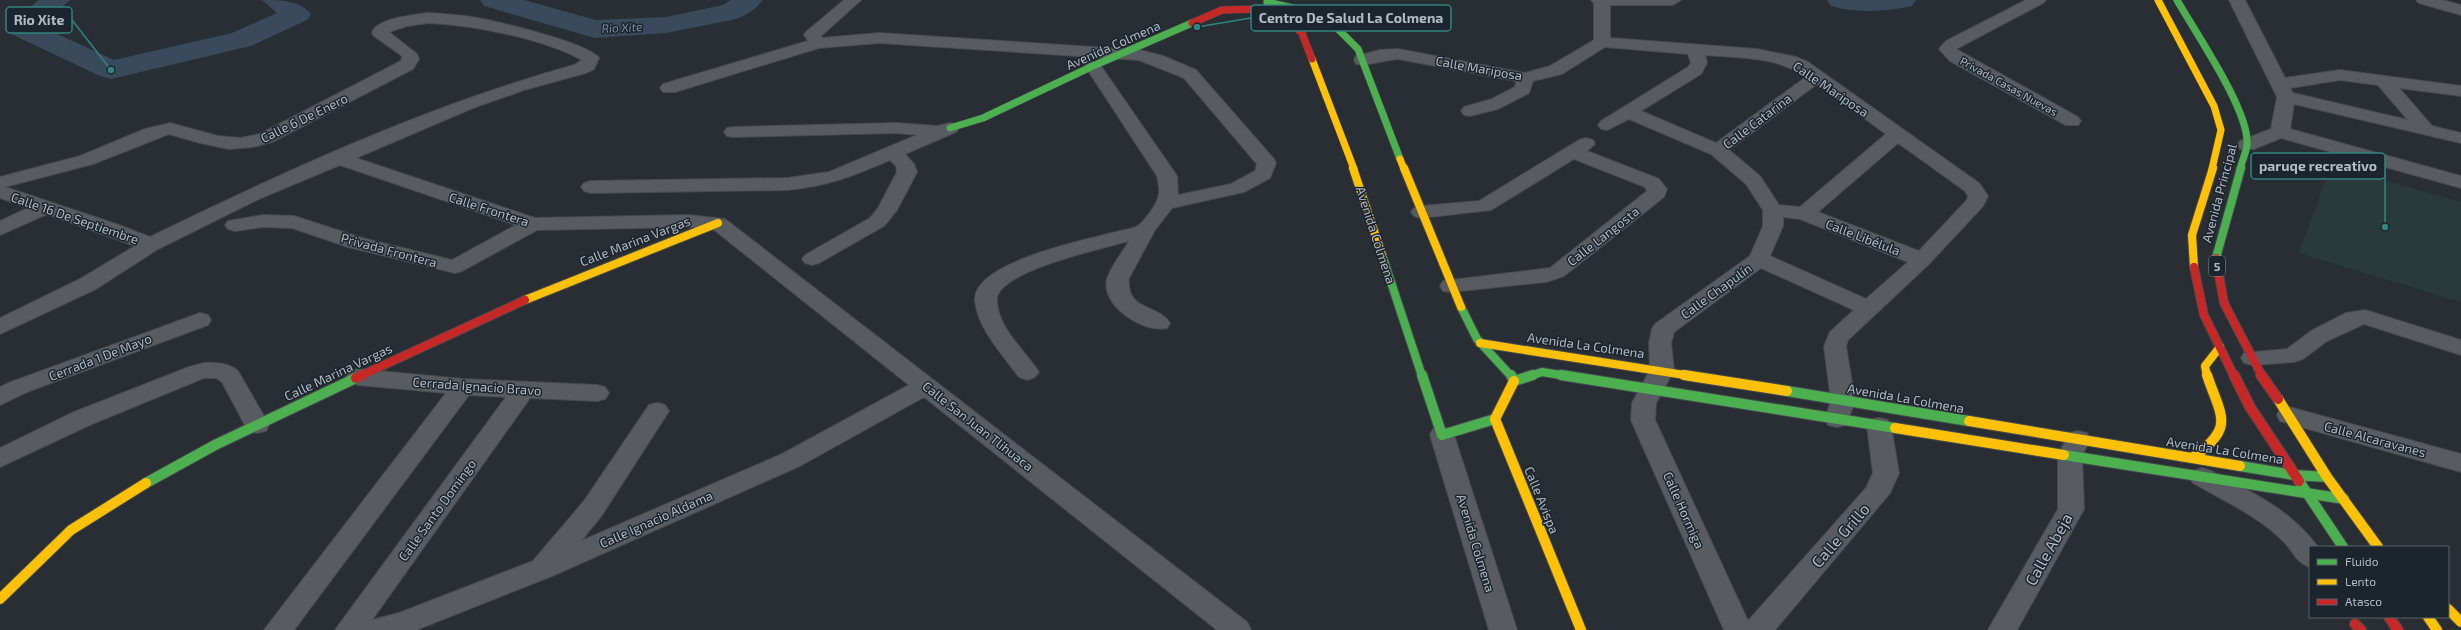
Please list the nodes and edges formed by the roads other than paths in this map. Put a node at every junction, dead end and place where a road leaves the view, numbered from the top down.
1 (853, 0) edge
2 (1600, 0) edge
3 (1673, 0) edge
4 (2038, 0) edge
5 (2158, 0) edge
6 (2177, 0) edge
7 (2237, 0) edge
8 (2424, 0) edge
9 (1209, 4) dead end
10 (2461, 10) edge
11 (1602, 42) junction
12 (818, 44) junction
13 (1694, 48) junction
14 (1119, 49) junction
15 (1089, 60) junction
16 (1362, 60) junction
17 (1816, 77) junction
18 (1525, 78) junction
19 (2382, 79) junction
20 (669, 88) dead end
21 (2283, 90) junction
22 (2461, 91) edge
23 (970, 110) dead end
24 (1470, 111) dead end
25 (1628, 112) junction
26 (2072, 121) dead end
27 (1607, 125) dead end
28 (2425, 129) junction
29 (945, 130) junction
30 (733, 132) dead end
31 (2280, 132) junction
32 (1897, 134) junction
33 (2461, 138) edge
34 (2247, 145) junction
35 (1718, 150) junction
36 (892, 152) junction
37 (339, 158) junction
38 (2461, 182) edge
39 (0, 183) edge
40 (591, 187) dead end
41 (0, 192) edge
42 (1165, 204) junction
43 (44, 208) junction
44 (1773, 210) junction
45 (1421, 212) junction
46 (1804, 214) junction
47 (718, 223) junction
48 (533, 224) junction
49 (235, 225) dead end
50 (0, 229) edge
51 (1146, 229) junction
52 (151, 245) junction
53 (812, 259) dead end
54 (1759, 259) junction
55 (1922, 260) junction
56 (1451, 286) junction
57 (1870, 309) junction
58 (200, 320) dead end
59 (1159, 323) dead end
60 (0, 327) edge
61 (1480, 343) junction
62 (2220, 347) junction
63 (2461, 348) edge
64 (2252, 358) junction
65 (1027, 372) dead end
66 (358, 378) junction
67 (1657, 379) junction
68 (1514, 382) junction
69 (926, 384) junction
70 (463, 387) junction
71 (524, 390) junction
72 (597, 393) dead end
73 (0, 397) edge
74 (1840, 410) junction
75 (657, 411) dead end
76 (2289, 415) junction
77 (1495, 419) junction
78 (258, 425) junction
79 (1879, 426) junction
80 (1442, 435) junction
81 (2074, 447) junction
82 (0, 458) edge
83 (2461, 463) edge
84 (2197, 468) junction
85 (2294, 474) junction
86 (2327, 477) junction
87 (2308, 494) junction
88 (2344, 499) junction
89 (2355, 515) junction
90 (2342, 546) edge
91 (2377, 546) edge
92 (2386, 546) edge
93 (2309, 556) edge
94 (542, 569) junction
95 (0, 599) edge
96 (2449, 610) edge
97 (2390, 618) edge
98 (2429, 618) edge
99 (2461, 622) edge
100 (278, 630) edge
101 (349, 630) edge
102 (376, 630) edge
103 (1238, 630) edge
104 (1503, 630) edge
105 (1581, 630) edge
106 (1738, 630) edge
107 (1758, 630) edge
108 (2002, 630) edge
109 (2398, 630) edge
110 (2437, 630) edge

1 - 12 street
2 - 3 street
2 - 11 street
4 - 26 street, Privada Casas Nuevas
5 - 62 street, Avenida Principal / 5
6 - 34 street, Avenida Principal / 5
7 - 21 street
8 - 10 street
9 - 16 street
11 - 13 street, Calle Mariposa
11 - 18 street, Calle Mariposa
12 - 15 street
12 - 20 street
13 - 17 street, Calle Mariposa
13 - 25 street
14 - 15 street
14 - 42 street, Avenida Colmena
14 - 80 street, Avenida Colmena
15 - 29 street, Avenida Colmena
15 - 42 street
16 - 18 street, Calle Mariposa
16 - 45 street
17 - 32 street, Calle Mariposa
17 - 35 street, Calle Catarina
18 - 24 street
19 - 21 street
19 - 22 street
19 - 28 street
21 - 28 street
21 - 31 street
23 - 29 street, Avenida Colmena
25 - 27 street
25 - 35 street, Calle Catarina
28 - 33 street
29 - 30 street
29 - 36 street, Avenida Colmena
31 - 34 street
31 - 38 street
32 - 46 street, Calle Libélula
32 - 55 street, Calle Mariposa
34 - 64 street, Avenida Principal / 5
35 - 44 street
36 - 40 street, Avenida Colmena
36 - 53 street
37 - 39 street, Calle 6 De Enero
37 - 48 street, Calle Frontera
37 - 52 street
41 - 43 street, Calle 16 De Septiembre
42 - 51 street
43 - 50 street
43 - 52 street, Calle 16 De Septiembre
44 - 46 street, Calle Libélula
44 - 54 street
45 - 56 street
45 - 56 street, Calle Langosta
46 - 55 street, Calle Libélula
47 - 48 street, Calle Frontera
47 - 66 street, Calle Marina Vargas
47 - 69 street, Calle San Juan Tlihuaca
48 - 49 street, Privada Frontera
51 - 59 street
51 - 65 street
52 - 60 street
54 - 57 street, Calle Chapulín
54 - 67 street, Calle Chapulín
55 - 57 street, Calle Mariposa
56 - 61 street
57 - 74 street, Calle Mariposa
58 - 73 street, Cerrada 1 De Mayo
61 - 67 street, Avenida La Colmena
61 - 68 street
62 - 84 street
62 - 85 street, Avenida Principal / 5
63 - 64 street
64 - 76 street, Avenida Principal / 5
66 - 70 street, Cerrada Ignacio Bravo
66 - 78 street, Calle Marina Vargas
67 - 68 street, Avenida La Colmena
67 - 74 street, Avenida La Colmena
67 - 74 street, Avenida La Colmena
67 - 106 street, Calle Hormiga
68 - 77 street
69 - 94 street, Calle Ignacio Aldama
69 - 103 street, Calle San Juan Tlihuaca
70 - 71 street, Cerrada Ignacio Bravo
70 - 100 street
71 - 72 street, Cerrada Ignacio Bravo
71 - 101 street, Calle Santo Domingo
74 - 79 street, Avenida La Colmena
74 - 81 street, Avenida La Colmena
75 - 94 street
76 - 83 street, Calle Alcaravanes
76 - 86 street, Avenida Principal / 5
77 - 80 street
77 - 105 street, Calle Avispa
78 - 82 street
78 - 95 street, Calle Marina Vargas
79 - 81 street, Avenida La Colmena
79 - 107 street, Calle Grillo
80 - 104 street, Avenida Colmena
81 - 84 street, Avenida La Colmena
81 - 84 street, Avenida La Colmena
81 - 108 street, Calle Abeja
84 - 85 street, Avenida La Colmena
84 - 87 street, Avenida La Colmena
84 - 93 street
85 - 86 street, Avenida La Colmena
85 - 87 street, Avenida Principal / 5
86 - 88 street, Avenida Principal / 5
87 - 88 street, Avenida La Colmena
87 - 90 street, Avenida Principal / 5
88 - 89 street, Avenida Principal / 5
89 - 91 street, 5
89 - 92 street
94 - 102 street, Calle Ignacio Aldama
96 - 99 street
97 - 109 street
98 - 110 street

